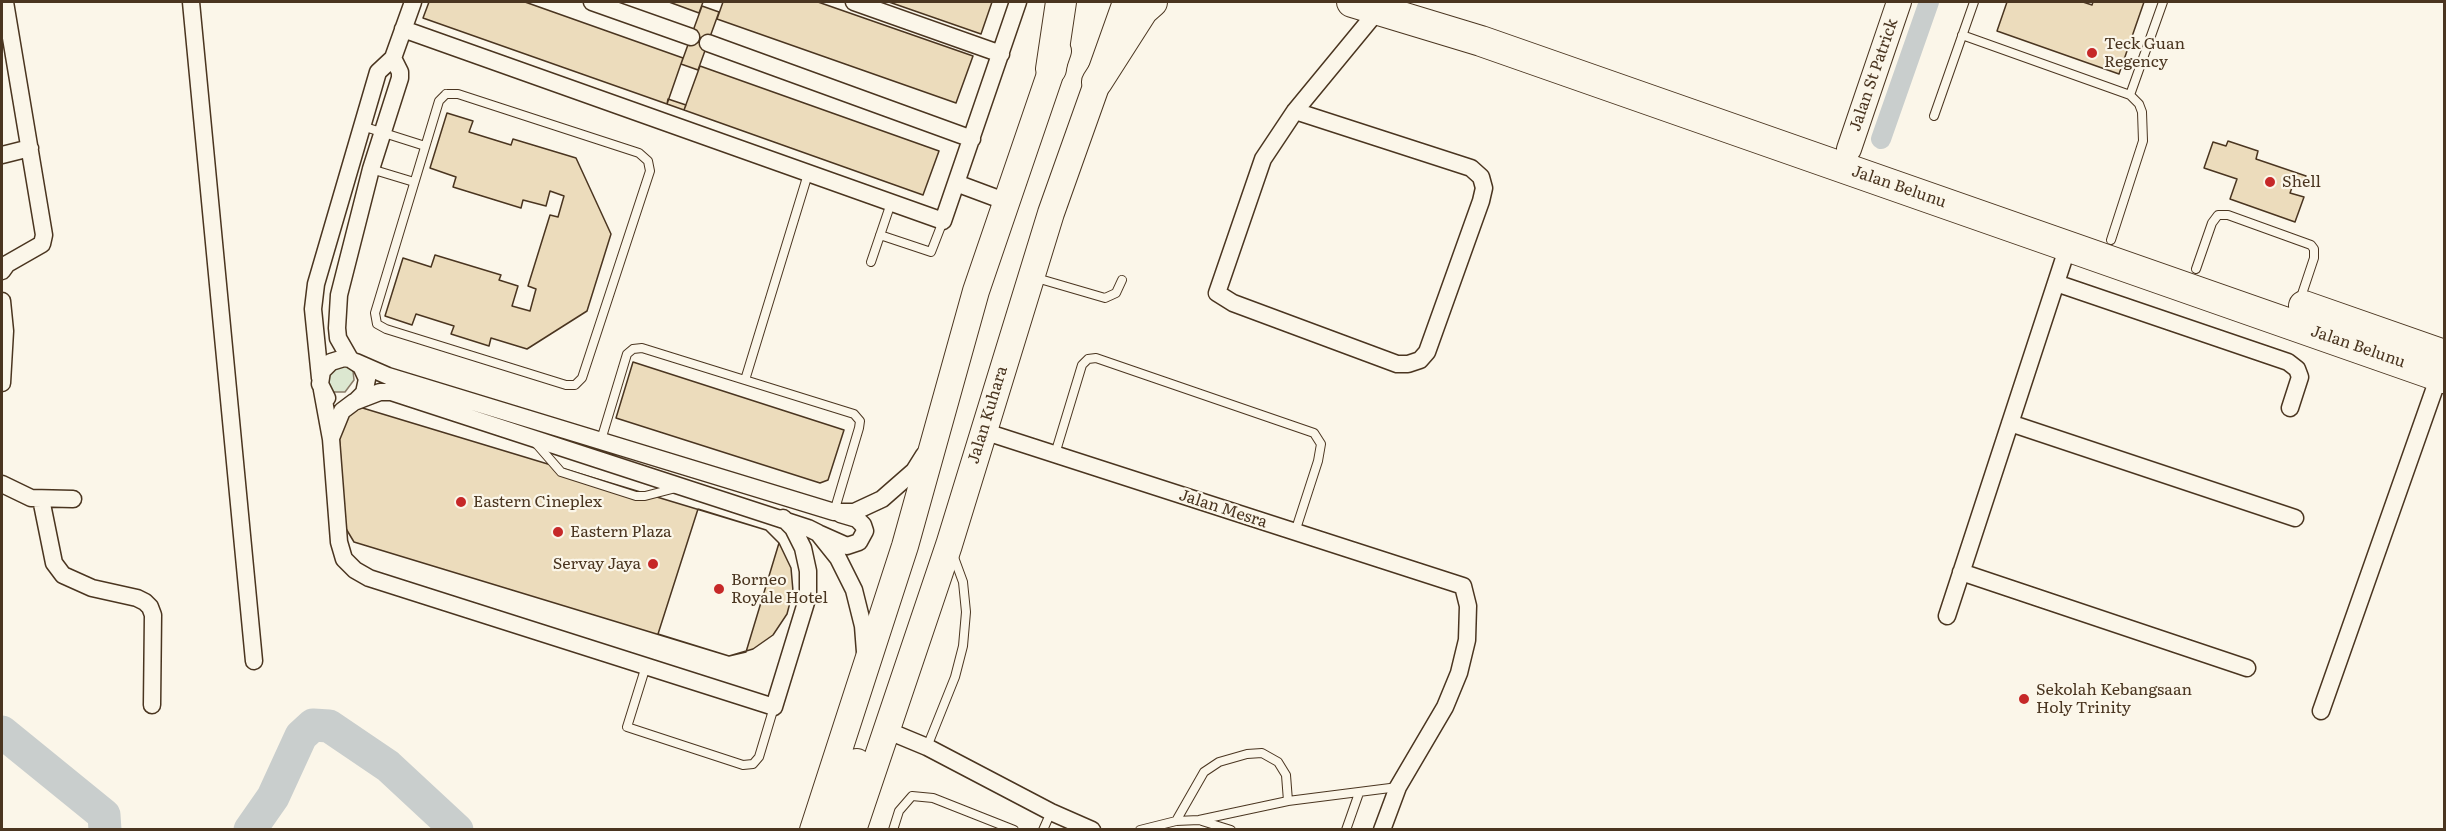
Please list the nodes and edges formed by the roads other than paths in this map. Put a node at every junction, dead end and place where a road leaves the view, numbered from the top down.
1 (5, 2) edge
2 (192, 2) edge
3 (413, 2) edge
4 (592, 2) edge
5 (854, 2) edge
6 (1018, 2) edge
7 (1061, 2) edge
8 (1074, 2) edge
9 (1126, 2) edge
10 (1152, 2) edge
11 (1422, 2) edge
12 (1899, 2) edge
13 (1974, 2) edge
14 (2163, 2) edge
15 (1365, 5) edge
16 (403, 29) junction
17 (1962, 35) junction
18 (691, 37) dead end
19 (708, 44) dead end
20 (1001, 54) junction
21 (393, 58) junction
22 (1052, 69) junction
23 (1097, 82) junction
24 (2130, 95) junction
25 (1295, 111) junction
26 (1934, 116) dead end
27 (362, 126) junction
28 (383, 133) junction
29 (972, 139) junction
30 (425, 146) junction
31 (30, 148) junction
32 (1849, 149) junction
33 (2, 155) edge
34 (371, 169) junction
35 (808, 174) junction
36 (414, 182) junction
37 (956, 183) junction
38 (1006, 202) junction
39 (891, 203) junction
40 (943, 221) junction
41 (880, 235) junction
42 (2111, 240) junction
43 (2068, 246) junction
44 (871, 262) dead end
45 (2196, 269) junction
46 (2, 271) edge
47 (1031, 277) junction
48 (1122, 280) dead end
49 (2056, 283) junction
50 (2, 301) edge
51 (2299, 305) junction
52 (353, 360) junction
53 (2443, 370) edge
54 (745, 380) junction
55 (2, 382) edge
56 (321, 384) junction
57 (354, 402) junction
58 (2290, 408) dead end
59 (2010, 423) junction
60 (983, 431) junction
61 (530, 436) junction
62 (331, 439) junction
63 (601, 440) junction
64 (934, 440) junction
65 (1055, 454) junction
66 (2, 484) edge
67 (682, 486) junction
68 (40, 499) junction
69 (73, 499) dead end
70 (834, 512) junction
71 (783, 518) junction
72 (2295, 518) dead end
73 (1295, 532) junction
74 (818, 533) junction
75 (949, 545) junction
76 (1961, 572) junction
77 (1947, 616) dead end
78 (254, 661) dead end
79 (646, 666) junction
80 (866, 668) junction
81 (2247, 668) dead end
82 (152, 705) dead end
83 (774, 707) junction
84 (2321, 711) dead end
85 (886, 730) junction
86 (927, 747) junction
87 (1398, 787) junction
88 (1359, 793) junction
89 (1288, 801) junction
90 (1051, 812) junction
91 (1176, 820) junction
92 (1199, 820) junction
93 (813, 830) edge
94 (832, 830) edge
95 (853, 830) edge
96 (893, 830) edge
97 (1014, 830) edge
98 (1043, 830) edge
99 (1092, 830) edge
100 (1140, 830) edge
101 (1231, 830) edge
102 (1346, 830) edge
103 (1382, 830) edge

1 - 31 street
2 - 78 street
3 - 16 street
4 - 18 street
5 - 20 street
6 - 20 street
7 - 22 highway
8 - 22 main road
9 - 23 main road, Jalan Kuhara
10 - 23 highway
11 - 32 highway, Jalan Belunu
12 - 32 street, Jalan St Patrick
13 - 17 lane
14 - 24 lane
15 - 25 street
15 - 43 highway, Jalan Belunu
16 - 21 street
16 - 35 street
17 - 24 lane
17 - 26 lane
19 - 29 street
20 - 29 street
21 - 27 street
21 - 28 street
22 - 38 main road
23 - 47 main road, Jalan Kuhara
24 - 42 lane
25 - 25 street
27 - 28 lane
27 - 56 street
28 - 30 lane
28 - 34 street
29 - 37 street
30 - 36 lane
30 - 36 lane
31 - 33 street
31 - 46 street
32 - 42 highway, Jalan Belunu
34 - 36 lane
34 - 52 street
35 - 39 street
35 - 54 lane
37 - 38 street
37 - 40 street
38 - 64 main road
39 - 40 street
39 - 41 lane
40 - 41 lane
41 - 44 lane
42 - 45 highway, Jalan Belunu
43 - 49 street
43 - 53 highway, Jalan Belunu
45 - 51 highway, Jalan Belunu
45 - 51 lane
47 - 48 lane
47 - 60 main road, Jalan Kuhara
49 - 58 street
49 - 59 street
50 - 55 street
51 - 53 highway, Jalan Belunu
52 - 56 street
52 - 57 street
52 - 63 street
53 - 84 street
54 - 63 lane
54 - 70 lane
56 - 57 street
56 - 62 street
57 - 61 street
57 - 62 street
59 - 72 street
59 - 76 street
60 - 65 street, Jalan Mesra
60 - 75 main road, Jalan Kuhara
61 - 67 street
61 - 67 lane
62 - 79 street
63 - 70 street
64 - 70 street
64 - 80 main road
65 - 73 street, Jalan Mesra
65 - 73 lane
66 - 68 street
67 - 71 street
68 - 69 street
68 - 82 street
70 - 74 street
71 - 74 street
71 - 83 street
73 - 87 street, Jalan Mesra
74 - 80 street
75 - 85 main road, Jalan Kuhara
75 - 86 lane
76 - 77 street
76 - 81 street
79 - 83 street
79 - 83 lane
80 - 93 main road
85 - 86 street
85 - 94 main road
85 - 95 main road, Jalan Kuhara
86 - 90 street
87 - 88 lane
87 - 103 street
88 - 89 lane
88 - 102 lane
89 - 91 lane
89 - 92 lane
90 - 98 lane
90 - 99 street
91 - 92 lane
91 - 100 lane
92 - 101 lane
96 - 97 lane

